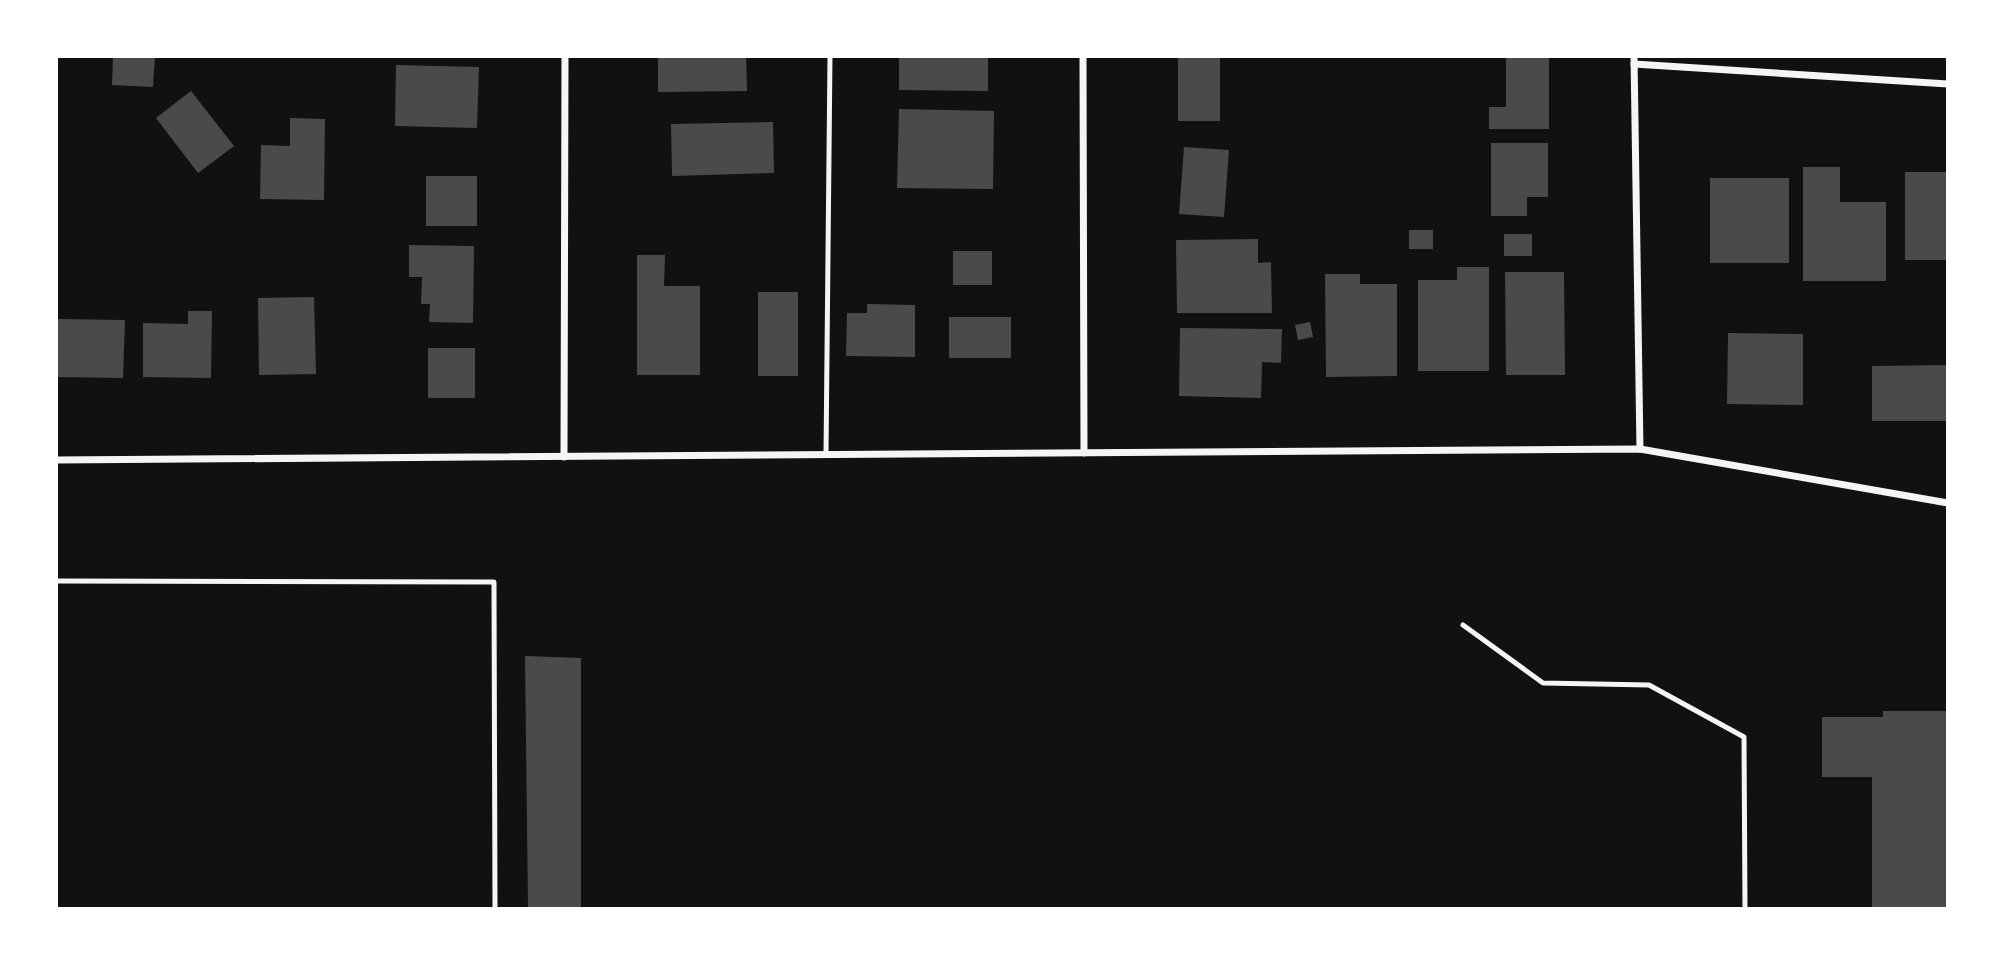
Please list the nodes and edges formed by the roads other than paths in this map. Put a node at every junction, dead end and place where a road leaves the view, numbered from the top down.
1 (565, 56) edge
2 (830, 56) edge
3 (1083, 56) edge
4 (1634, 60) edge
5 (1948, 84) edge
6 (1640, 449) junction
7 (1084, 453) junction
8 (826, 454) junction
9 (564, 457) junction
10 (56, 460) edge
11 (1948, 503) edge
12 (56, 582) edge
13 (1463, 625) dead end
14 (495, 909) edge
15 (1745, 909) edge

1 - 9 street
2 - 8 lane
3 - 7 street
4 - 5 street
4 - 6 street
6 - 7 street
6 - 11 street
7 - 8 street
8 - 9 street
9 - 10 street
12 - 14 lane
13 - 15 lane

